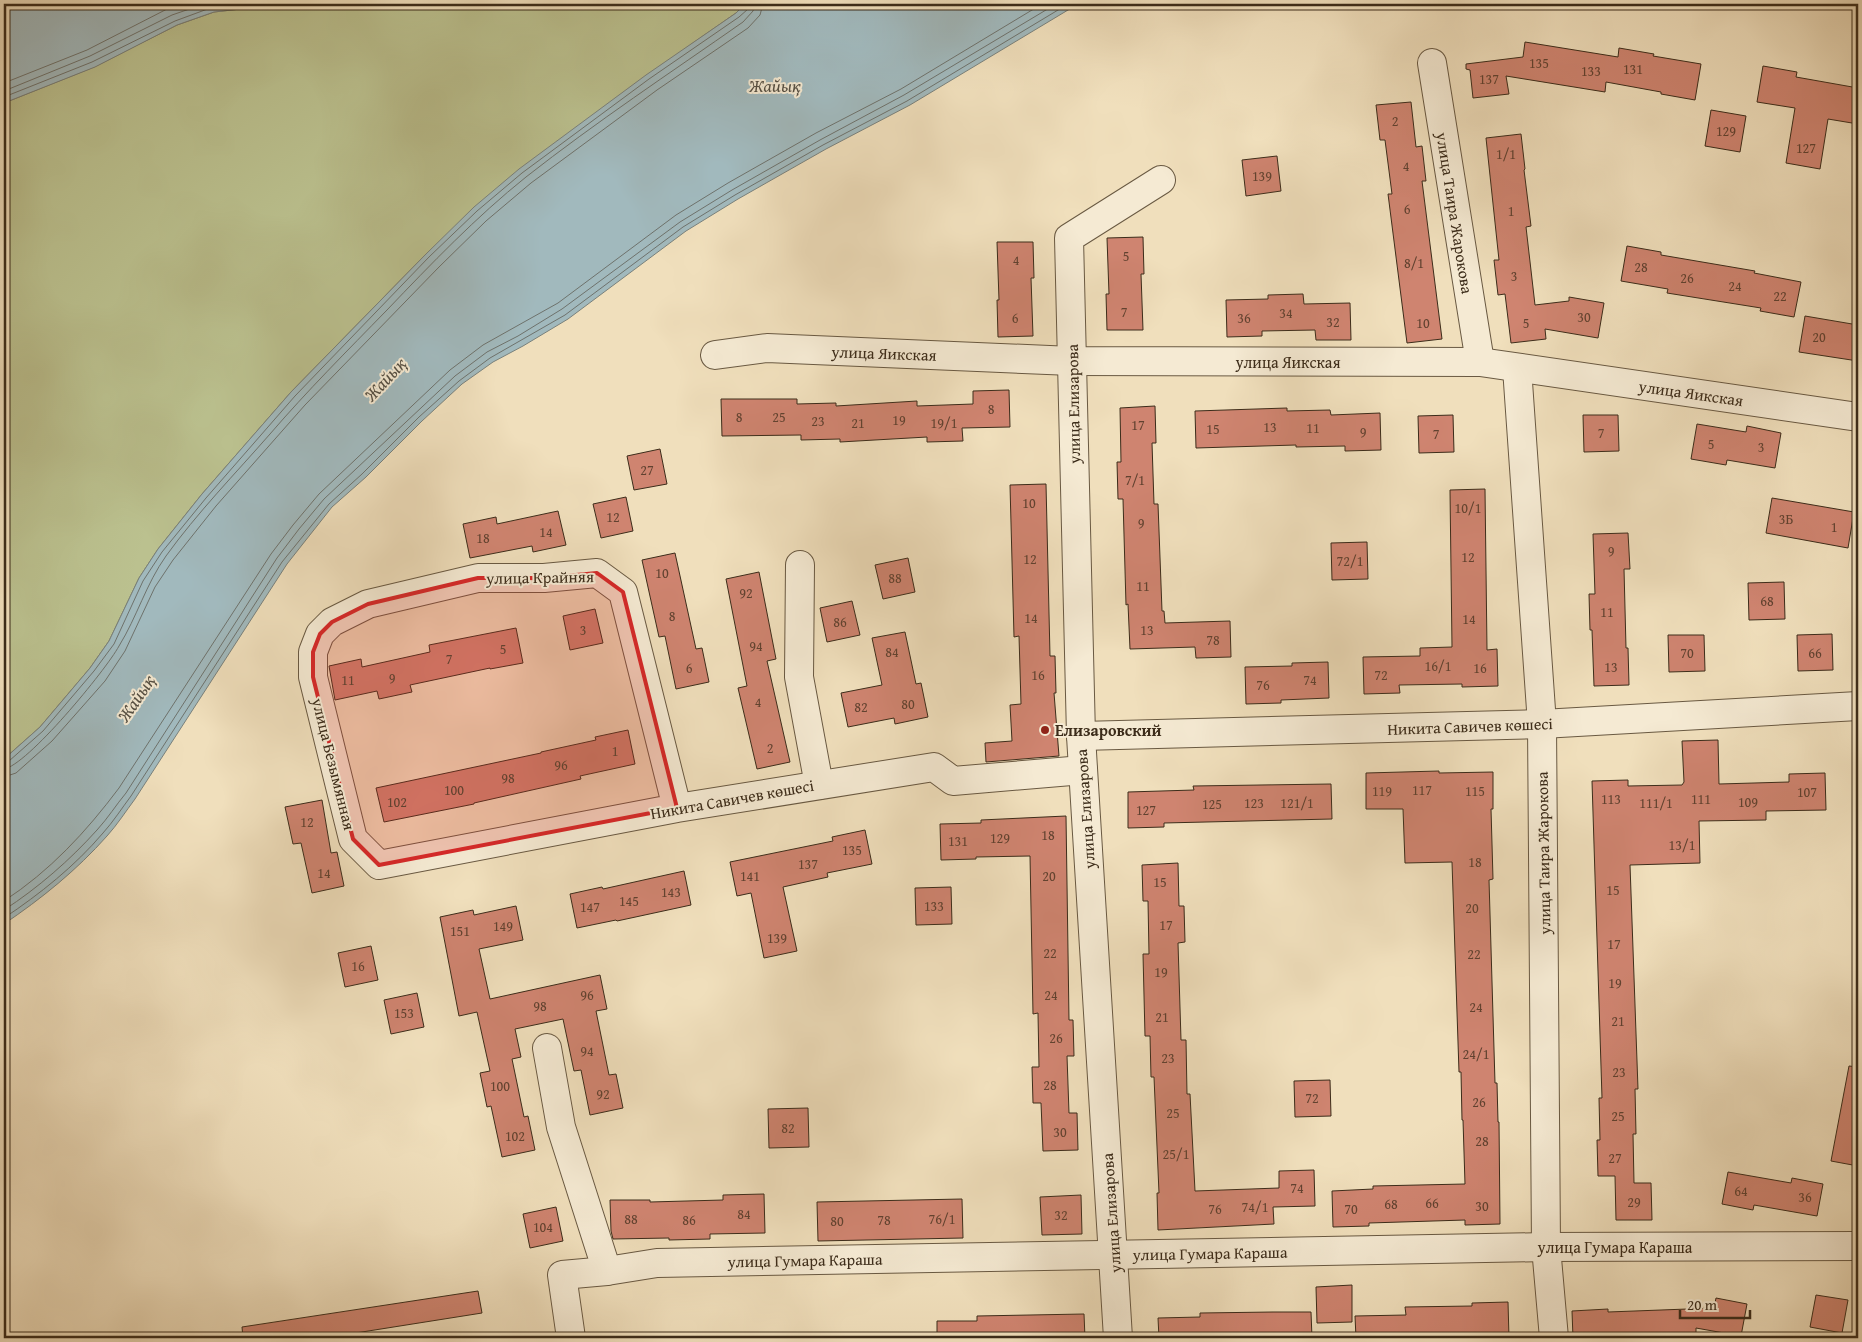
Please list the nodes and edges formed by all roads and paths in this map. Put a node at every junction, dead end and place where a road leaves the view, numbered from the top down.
1 (1432, 63) dead end
2 (1161, 180) dead end
3 (715, 355) dead end
4 (1072, 361) junction
5 (1480, 362) junction
6 (1517, 368) junction
7 (1858, 417) edge
8 (800, 565) dead end
9 (313, 652) joint
10 (1858, 706) edge
11 (1542, 724) junction
12 (1080, 736) junction
13 (1083, 770) junction
14 (819, 784) junction
15 (676, 808) junction
16 (379, 865) joint
17 (547, 1048) dead end
18 (1858, 1246) edge
19 (1546, 1248) junction
20 (1114, 1254) junction
21 (607, 1271) junction
22 (571, 1338) edge
23 (1118, 1338) edge
24 (1554, 1338) edge

1 - 5 street, улица Таира Жарокова
2 - 4 street, улица Елизарова
3 - 4 street, улица Яикская
4 - 5 street, улица Яикская
4 - 12 street, улица Елизарова
5 - 6 street, улица Яикская
6 - 7 street, улица Яикская
6 - 11 street, улица Таира Жарокова
8 - 14 street
9 - 15 street, улица Крайняя
9 - 16 street, улица Безымянная
10 - 11 street, Никита Савичев көшесі
11 - 12 street, Никита Савичев көшесі
11 - 19 street, улица Таира Жарокова
12 - 13 street, улица Елизарова
13 - 14 street, Никита Савичев көшесі
13 - 20 street, улица Елизарова
14 - 15 street, Никита Савичев көшесі
15 - 16 street, Никита Савичев көшесі
17 - 21 street
18 - 19 street, улица Гумара Караша
19 - 20 street, улица Гумара Караша
19 - 24 street, улица Таира Жарокова
20 - 21 street, улица Гумара Караша
20 - 23 street, улица Елизарова
21 - 22 street, улица Гумара Караша

